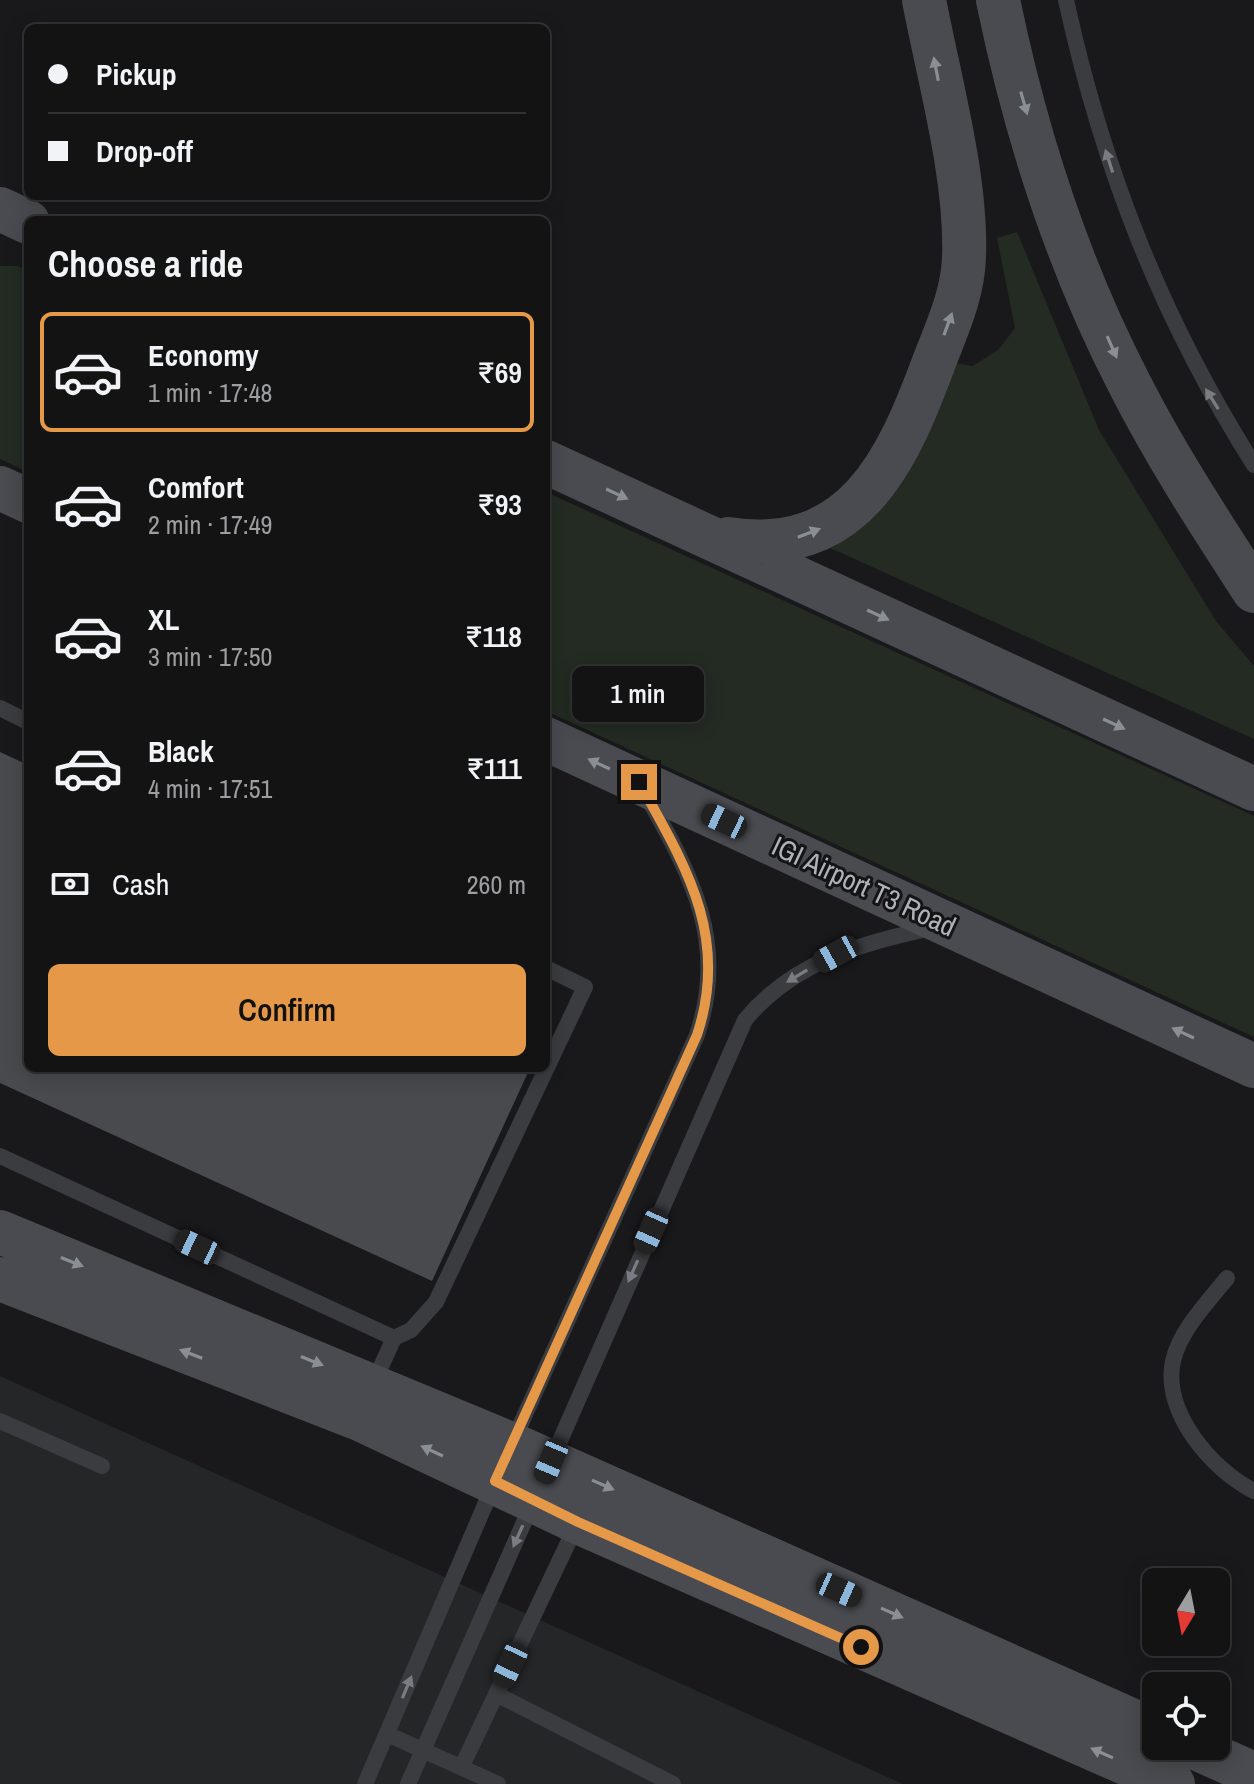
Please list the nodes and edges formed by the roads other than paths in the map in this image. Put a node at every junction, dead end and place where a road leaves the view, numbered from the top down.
1 (924, 0) edge
2 (998, 0) edge
3 (1066, 0) edge
4 (0, 209) edge
5 (24, 220) edge
6 (24, 231) edge
7 (0, 232) edge
8 (550, 464) edge
9 (1254, 465) edge
10 (0, 488) edge
11 (24, 499) edge
12 (705, 535) junction
13 (1254, 591) edge
14 (0, 708) edge
15 (24, 720) edge
16 (550, 741) edge
17 (639, 782) junction
18 (1254, 789) edge
19 (949, 925) junction
20 (550, 970) edge
21 (550, 1061) edge
22 (1254, 1066) edge
23 (545, 1072) edge
24 (0, 1156) edge
25 (0, 1232) edge
26 (1227, 1278) dead end
27 (0, 1279) edge
28 (394, 1338) junction
29 (372, 1386) junction
30 (0, 1421) edge
31 (503, 1463) junction
32 (102, 1466) dead end
33 (542, 1482) junction
34 (1254, 1491) edge
35 (578, 1522) junction
36 (496, 1694) junction
37 (1142, 1725) edge
38 (387, 1734) junction
39 (423, 1750) junction
40 (1222, 1760) edge
41 (462, 1766) junction
42 (1254, 1774) edge
43 (365, 1784) edge
44 (408, 1784) edge
45 (498, 1784) edge
46 (673, 1784) edge
47 (1173, 1784) edge

12 -> 1 main road
2 -> 13 main road
9 -> 3 lane
4 - 5 main road
6 - 7 main road
8 -> 12 main road
10 - 11 main road
12 -> 18 main road
14 - 15 lane
17 -> 16 main road, IGI Airport T3 Road
17 - 19 main road, IGI Airport T3 Road
17 - 31 lane
22 -> 19 main road, IGI Airport T3 Road
19 -> 33 lane
20 - 21 lane
23 - 28 lane
24 - 28 lane
25 -> 29 main road
26 - 34 lane
31 -> 27 main road
28 - 29 lane
29 - 31 main road
30 - 32 lane
31 - 33 main road
38 -> 31 lane
33 - 35 main road
33 -> 37 main road
33 -> 39 lane
35 - 36 lane
47 -> 35 main road
36 - 41 lane
36 - 46 lane
38 - 39 lane
38 - 43 lane
39 - 41 lane
39 - 44 lane
40 - 42 main road
41 - 45 lane

